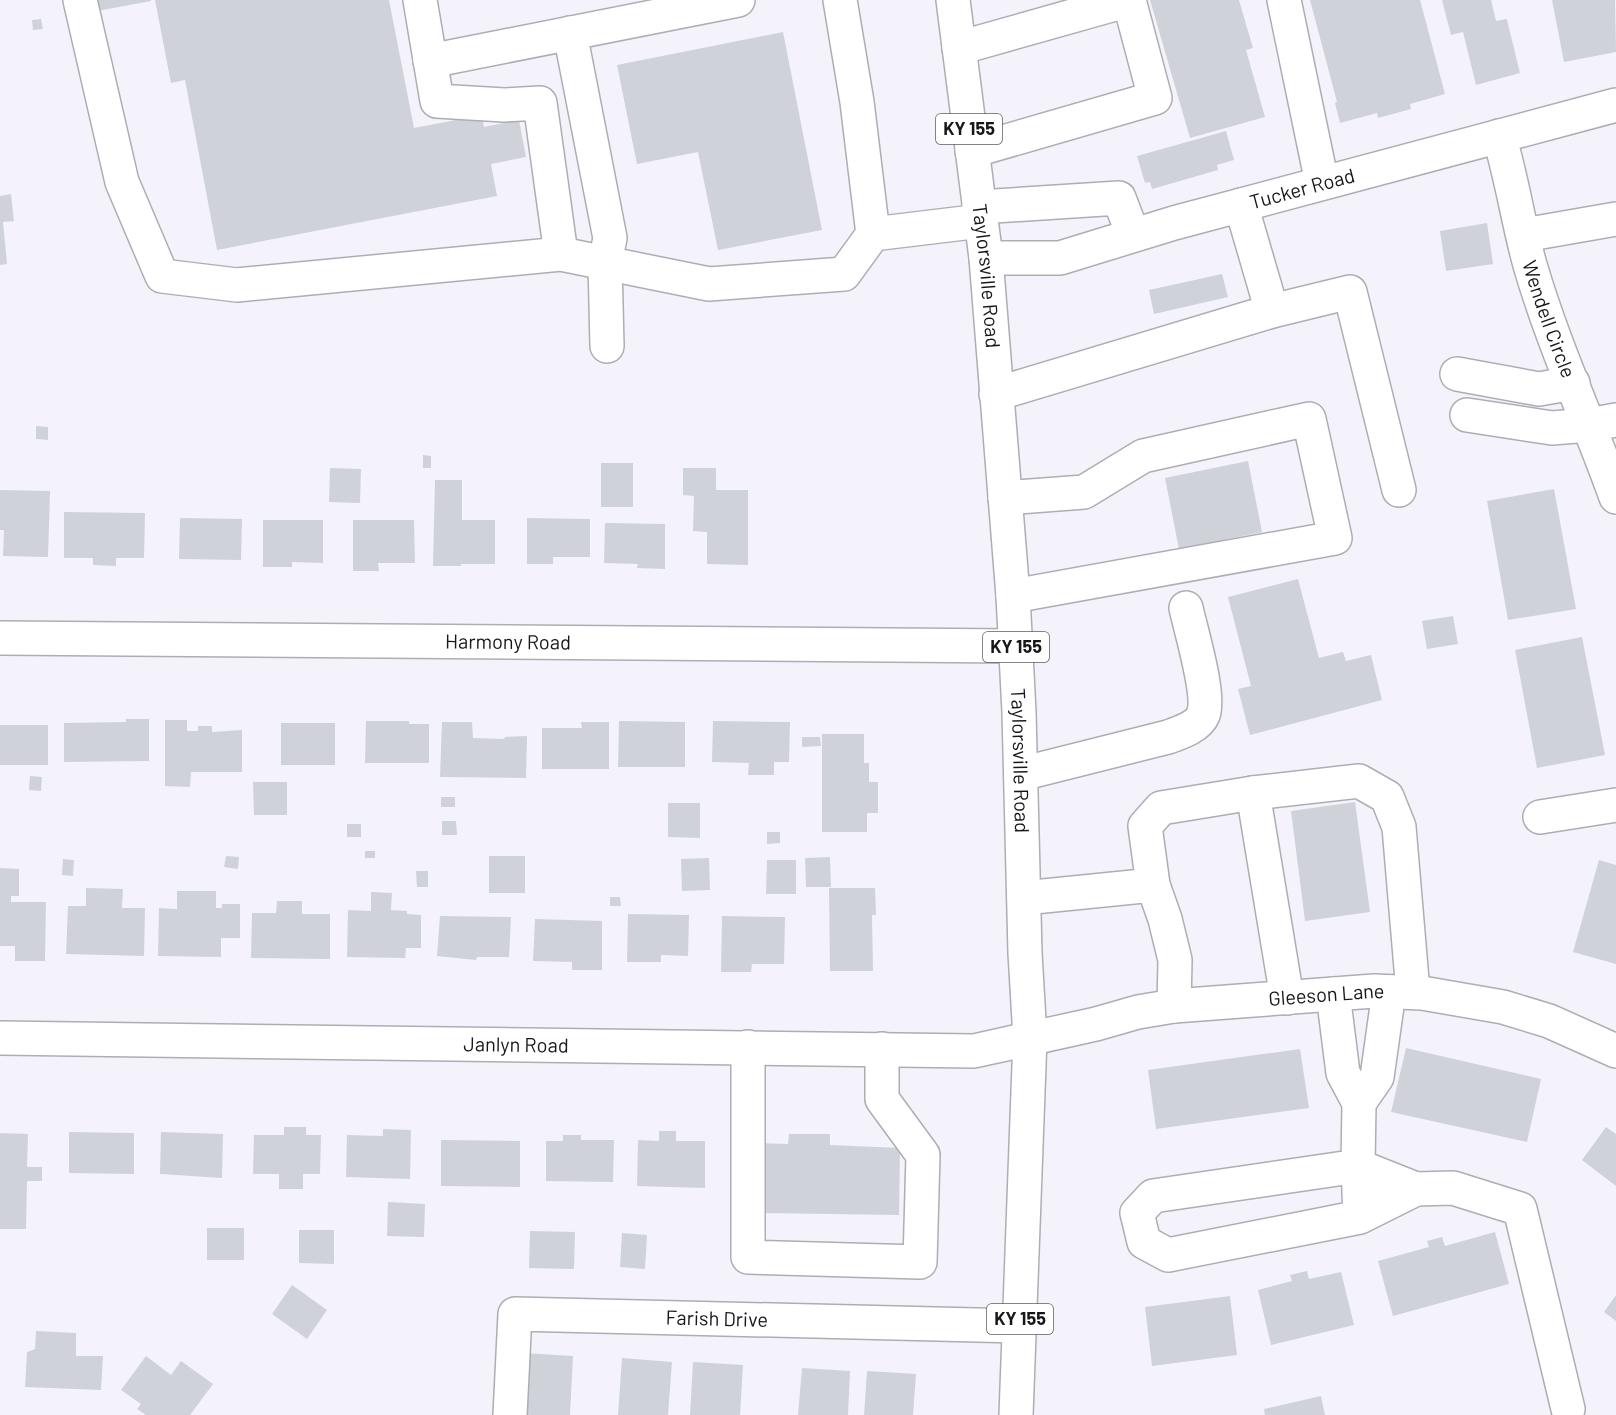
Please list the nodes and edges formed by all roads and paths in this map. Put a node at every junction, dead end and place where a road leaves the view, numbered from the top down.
1 (80, 0) edge
2 (420, 0) edge
3 (738, 0) edge
4 (840, 0) edge
5 (953, 0) edge
6 (1284, 0) edge
7 (570, 33) junction
8 (959, 48) junction
9 (430, 61) junction
10 (1616, 105) edge
11 (1499, 136) junction
12 (972, 151) junction
13 (1322, 183) junction
14 (1241, 205) junction
15 (980, 214) junction
16 (1616, 219) edge
17 (873, 234) junction
18 (1524, 235) junction
19 (1133, 236) junction
20 (561, 254) junction
21 (986, 258) junction
22 (605, 263) junction
23 (1272, 311) junction
24 (607, 346) dead end
25 (1457, 374) dead end
26 (1573, 383) junction
27 (996, 394) junction
28 (1467, 415) dead end
29 (1603, 422) edge
30 (1399, 490) dead end
31 (1616, 497) edge
32 (1005, 498) junction
33 (1013, 596) junction
34 (1186, 608) dead end
35 (0, 638) edge
36 (1016, 646) junction
37 (1021, 774) junction
38 (1253, 793) junction
39 (1616, 805) edge
40 (1540, 816) dead end
41 (1153, 885) junction
42 (1024, 898) junction
43 (1401, 992) junction
44 (1333, 994) junction
45 (1287, 998) junction
46 (1174, 1006) junction
47 (0, 1038) edge
48 (1030, 1038) junction
49 (748, 1047) junction
50 (882, 1049) junction
51 (1616, 1051) edge
52 (1359, 1103) junction
53 (1358, 1166) junction
54 (1416, 1189) junction
55 (1360, 1217) junction
56 (1020, 1326) junction
57 (1568, 1409) dead end
58 (510, 1415) edge
59 (1016, 1415) edge

1 - 20 street
2 - 9 street
3 - 7 street
4 - 17 street
5 - 8 street, Taylorsville Road / KY 155
6 - 13 street
7 - 9 street
7 - 22 street
8 - 12 street, Taylorsville Road / KY 155
8 - 12 street
9 - 20 street
10 - 11 street, Tucker Road
11 - 13 street, Tucker Road
11 - 18 street, Wendell Circle
12 - 15 street, Taylorsville Road / KY 155
13 - 14 street, Tucker Road
14 - 19 street, Tucker Road
14 - 23 street
15 - 17 street
15 - 19 street
15 - 21 street, Taylorsville Road / KY 155
16 - 18 street
17 - 22 street
18 - 26 street, Wendell Circle
19 - 21 street, Tucker Road
20 - 22 street
21 - 27 street, Taylorsville Road / KY 155
22 - 24 street
23 - 27 street
23 - 30 street
25 - 26 street
26 - 29 street, Wendell Circle
27 - 32 street, Taylorsville Road / KY 155
28 - 29 street
29 - 31 street, Wendell Circle
32 - 33 street, Taylorsville Road / KY 155
32 - 33 street
33 - 36 street, Taylorsville Road / KY 155
34 - 37 street
35 - 36 street, Harmony Road
36 - 37 street, Taylorsville Road / KY 155
37 - 42 street, Taylorsville Road / KY 155
38 - 41 street
38 - 43 street
38 - 45 street
39 - 40 street
41 - 42 street
41 - 46 street
42 - 48 street, Taylorsville Road / KY 155
43 - 44 street, Gleeson Lane
43 - 51 street, Gleeson Lane
43 - 52 street
44 - 45 street, Gleeson Lane
44 - 52 street
45 - 46 street, Gleeson Lane
46 - 48 street, Gleeson Lane
47 - 49 street, Janlyn Road
48 - 50 street, Janlyn Road
48 - 56 street, Taylorsville Road / KY 155
49 - 50 street, Janlyn Road
49 - 50 street
52 - 53 street
53 - 54 street
53 - 55 street
53 - 55 street
54 - 55 street
54 - 57 street
56 - 58 street, Farish Drive
56 - 59 street, Taylorsville Road / KY 155

